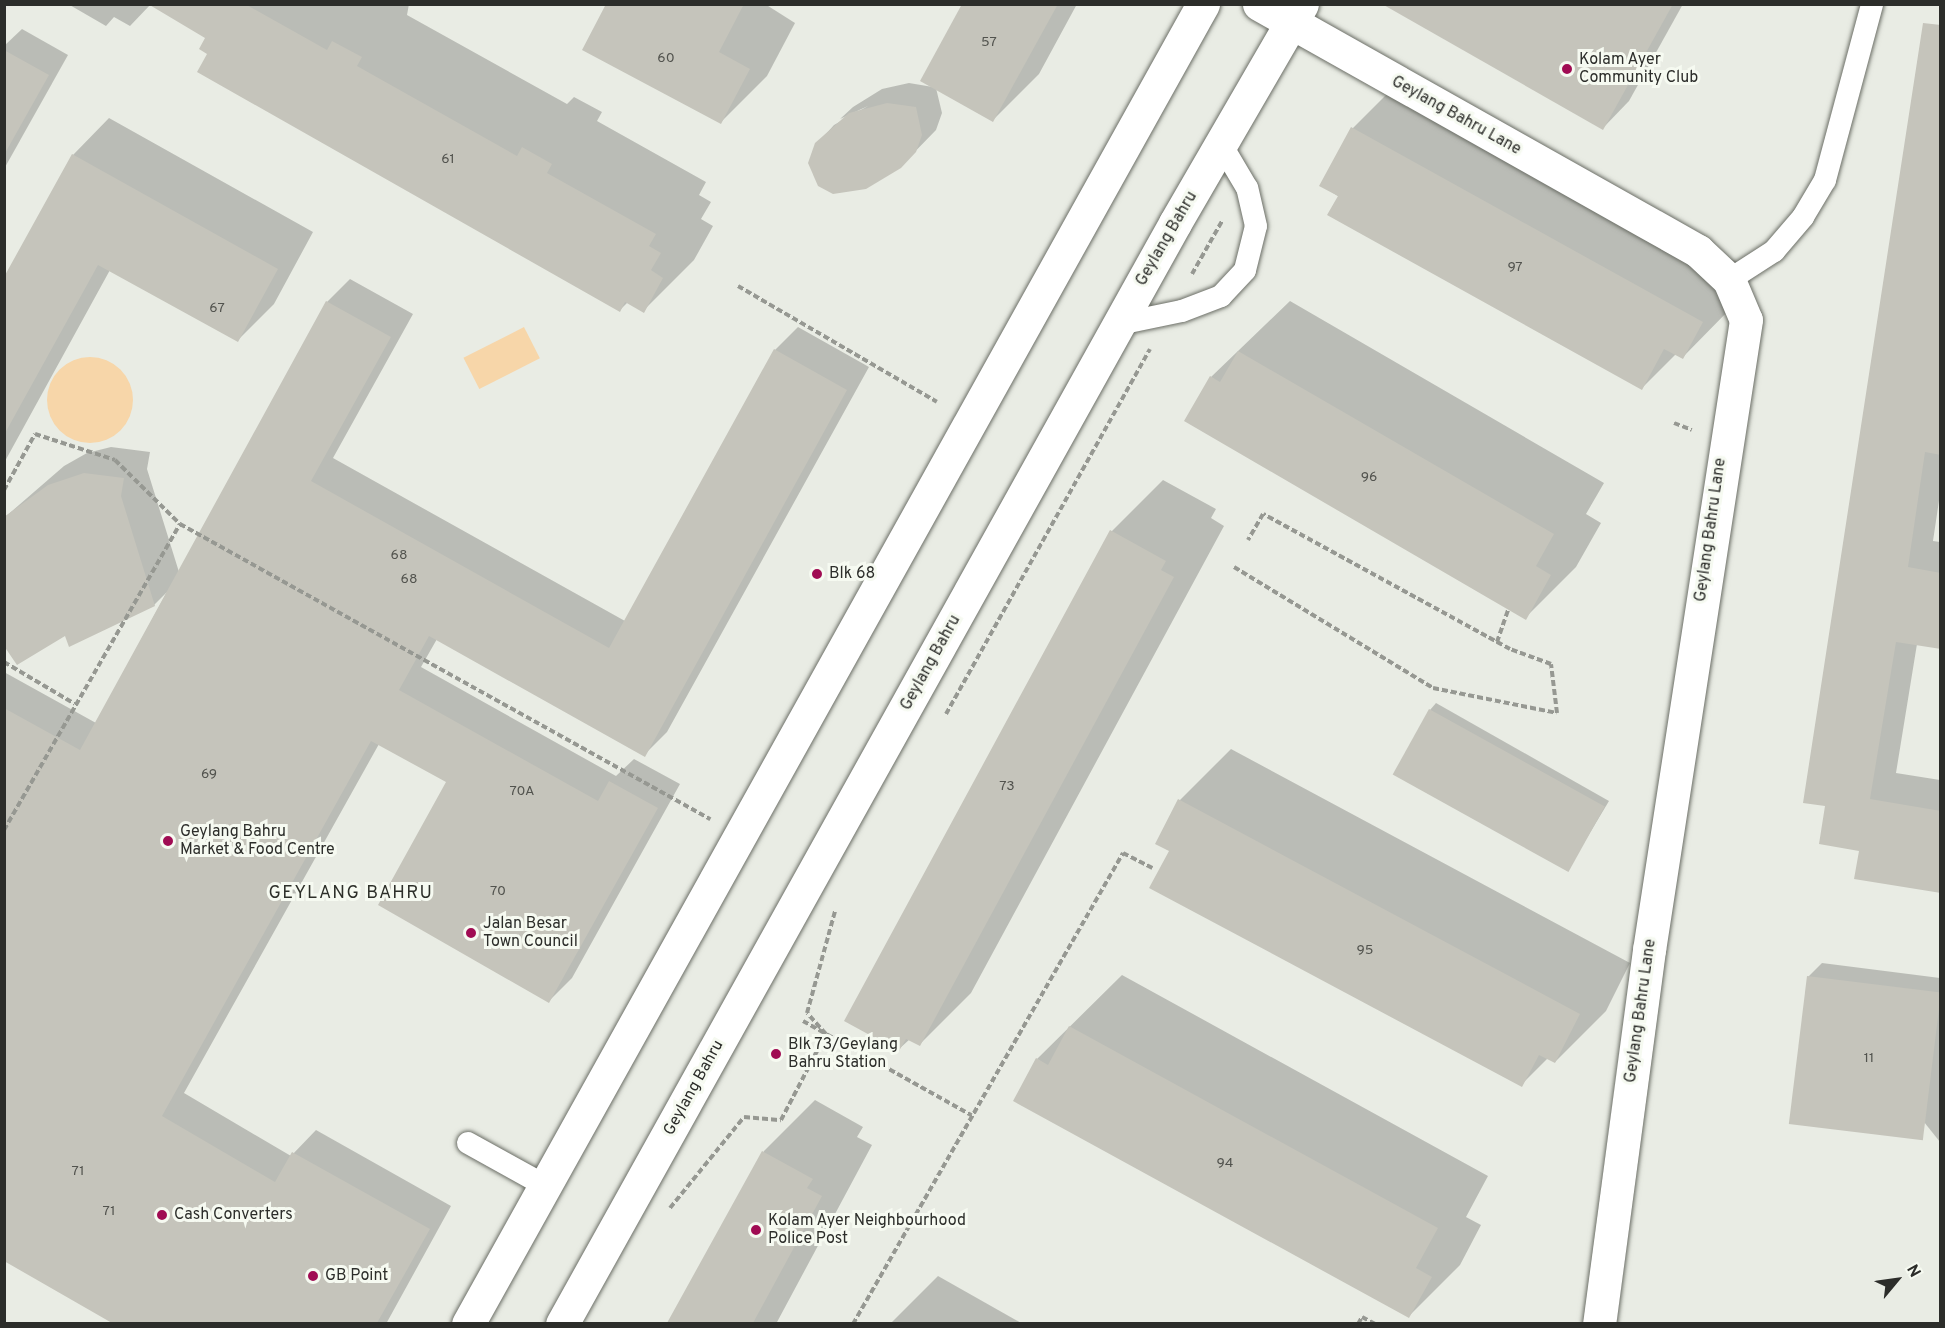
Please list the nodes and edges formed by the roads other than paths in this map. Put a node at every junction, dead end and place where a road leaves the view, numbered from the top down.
1 (1203, 4) edge
2 (1259, 4) edge
3 (1872, 4) edge
4 (1297, 14) edge
5 (1221, 144) junction
6 (1729, 280) junction
7 (1119, 324) junction
8 (468, 1143) dead end
9 (542, 1184) junction
10 (468, 1323) edge
11 (562, 1323) edge
12 (1599, 1323) edge

1 - 9 main road
2 - 4 main road, Geylang Bahru Lane
3 - 6 lane
4 - 5 main road, Geylang Bahru
4 - 6 main road, Geylang Bahru Lane
5 - 7 main road, Geylang Bahru
5 - 7 lane
6 - 12 main road, Geylang Bahru Lane
7 - 11 main road, Geylang Bahru
8 - 9 lane
9 - 10 main road

